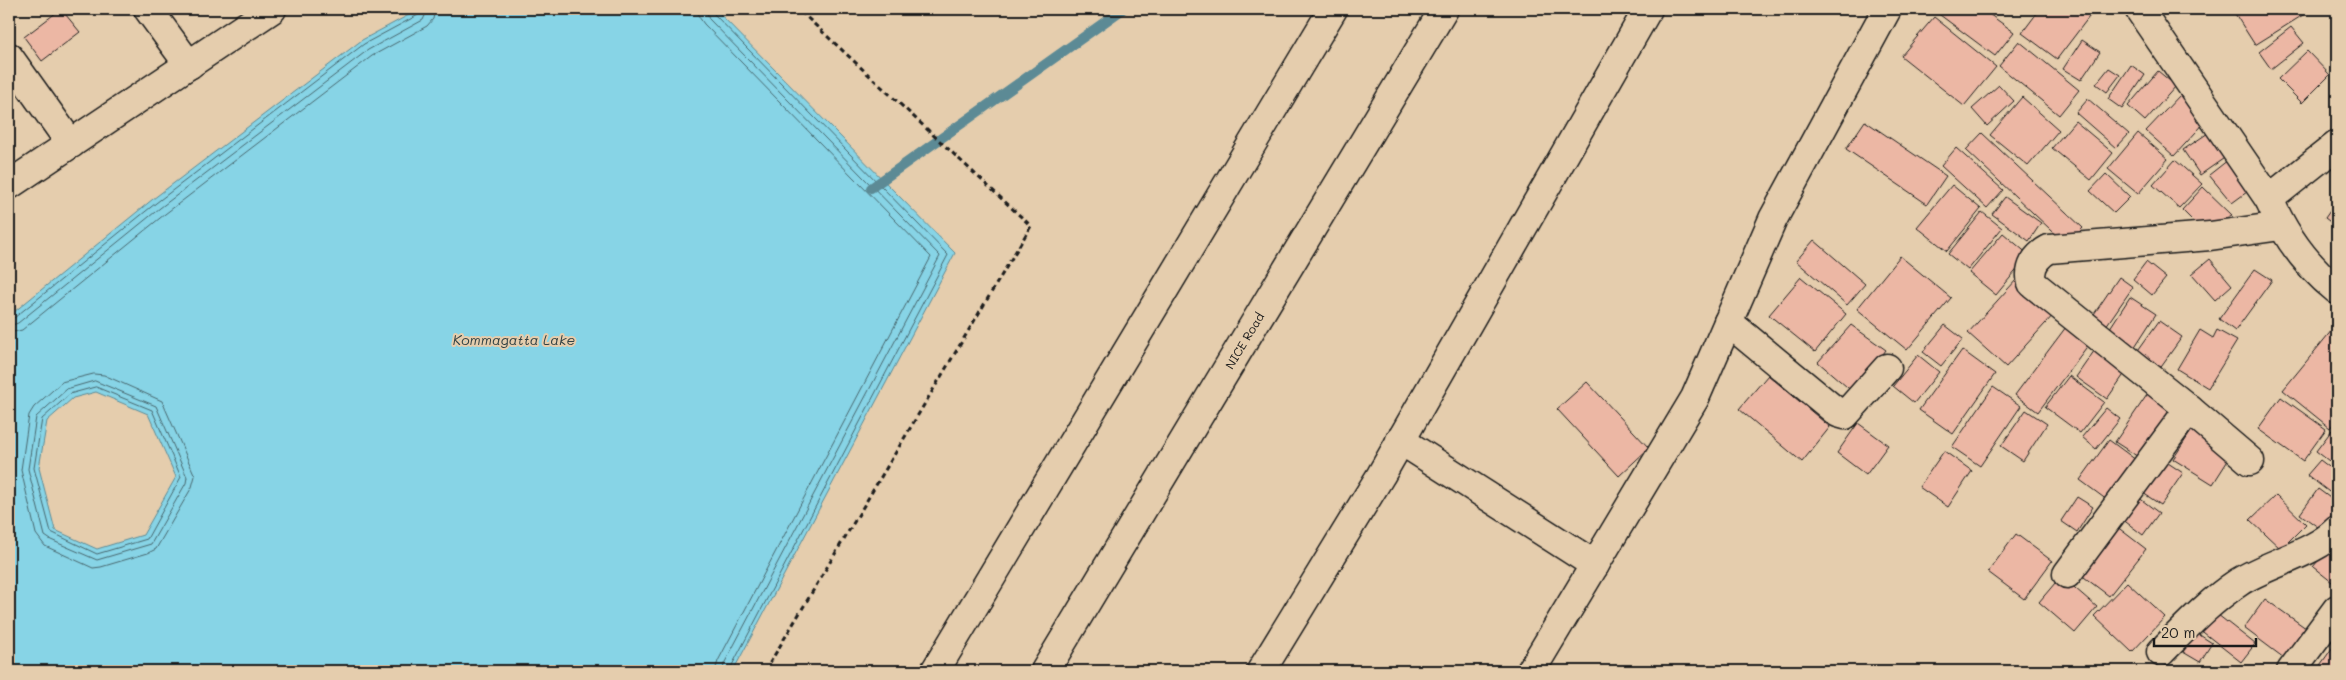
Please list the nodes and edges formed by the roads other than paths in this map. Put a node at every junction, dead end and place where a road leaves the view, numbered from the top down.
1 (148, 9) edge
2 (272, 9) edge
3 (1333, 9) edge
4 (1444, 9) edge
5 (1648, 9) edge
6 (1887, 9) edge
7 (2139, 9) edge
8 (9, 57) edge
9 (189, 65) junction
10 (71, 144) junction
11 (2337, 145) edge
12 (9, 185) edge
13 (2269, 199) junction
14 (2281, 226) junction
15 (2337, 290) edge
16 (1728, 322) junction
17 (1886, 368) dead end
18 (2189, 409) junction
19 (1400, 440) junction
20 (2250, 461) dead end
21 (2337, 530) edge
22 (1595, 565) junction
23 (2067, 574) dead end
24 (2337, 609) edge
25 (2161, 652) dead end
26 (935, 671) edge
27 (1044, 671) edge
28 (1261, 671) edge
29 (1531, 671) edge
30 (2291, 671) edge

1 - 9 main road
2 - 9 main road
3 - 26 main road
4 - 27 main road, NICE Road
5 - 19 main road
6 - 16 main road
7 - 13 main road
8 - 10 main road
9 - 10 main road
10 - 12 main road
11 - 13 main road
13 - 14 main road
14 - 15 main road
14 - 18 main road
16 - 17 main road
16 - 22 main road
18 - 20 main road
18 - 23 main road
19 - 22 main road
19 - 28 main road
21 - 25 main road
22 - 29 main road
24 - 30 main road

